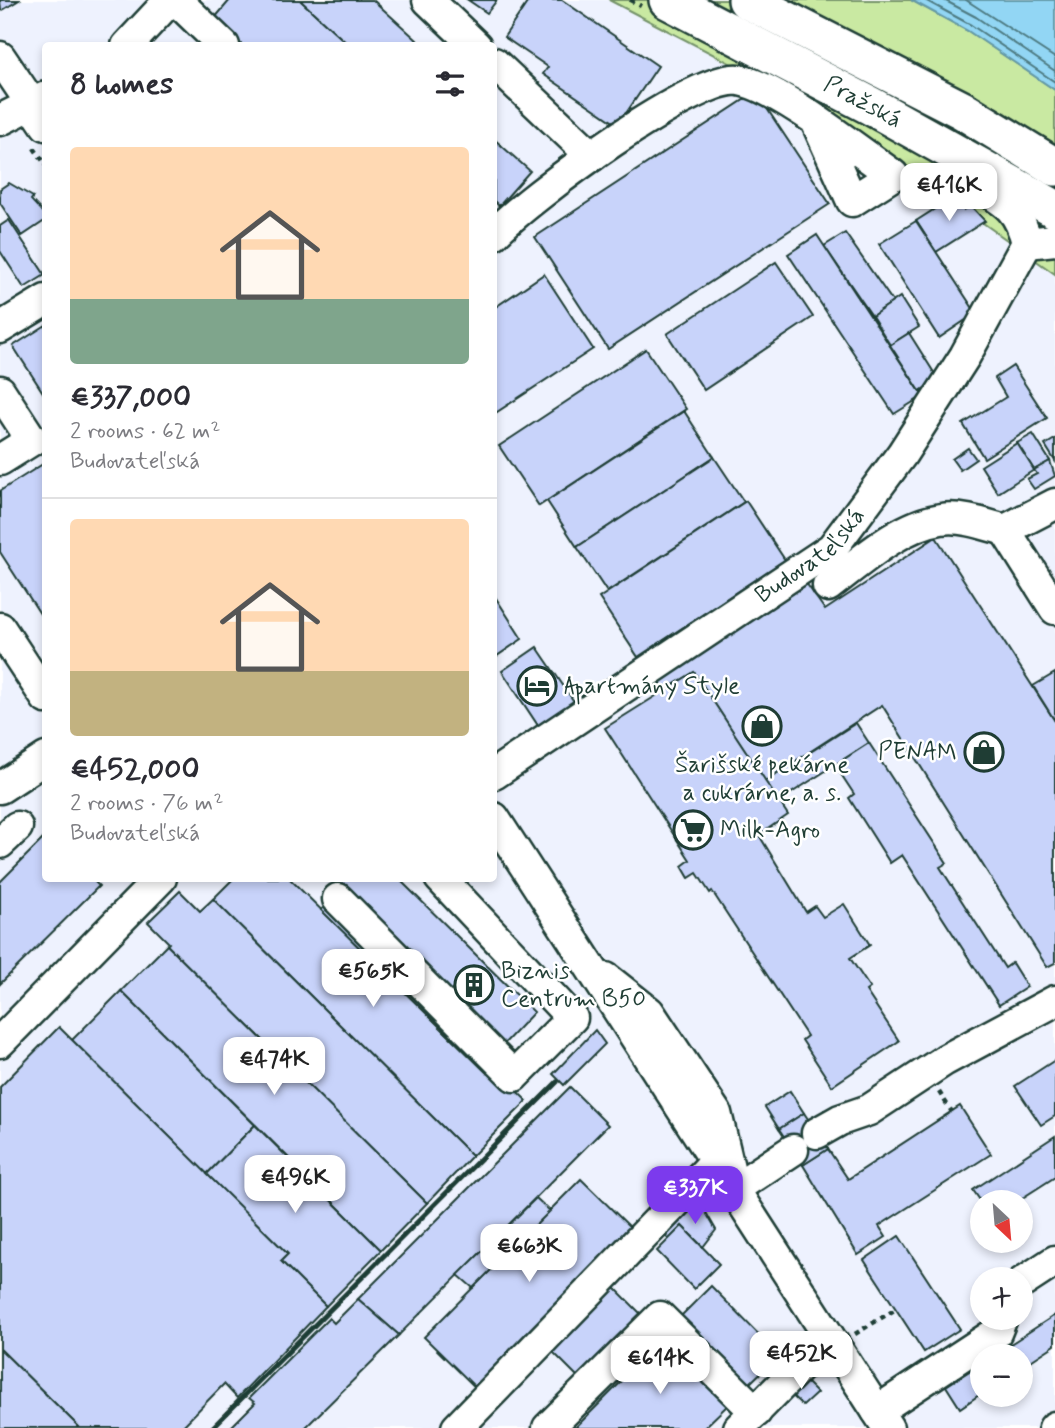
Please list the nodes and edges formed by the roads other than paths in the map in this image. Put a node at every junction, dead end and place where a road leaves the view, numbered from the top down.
1 (170, 0) edge
2 (176, 0) edge
3 (428, 0) edge
4 (667, 0) edge
5 (747, 0) edge
6 (131, 42) edge
7 (219, 42) edge
8 (472, 42) edge
9 (0, 57) edge
10 (497, 65) edge
11 (871, 106) junction
12 (41, 108) edge
13 (0, 120) edge
14 (817, 123) dead end
15 (592, 156) junction
16 (1055, 167) edge
17 (1055, 209) edge
18 (497, 230) edge
19 (1041, 242) edge
20 (42, 302) edge
21 (0, 328) edge
22 (0, 390) edge
23 (0, 460) edge
24 (1055, 503) edge
25 (1005, 530) junction
26 (828, 586) dead end
27 (1055, 608) edge
28 (0, 628) edge
29 (42, 692) edge
30 (42, 761) edge
31 (497, 773) edge
32 (0, 789) edge
33 (497, 823) edge
34 (157, 882) edge
35 (444, 882) edge
36 (338, 900) dead end
37 (588, 964) junction
38 (1055, 1001) edge
39 (0, 1042) edge
40 (817, 1133) dead end
41 (793, 1150) dead end
42 (716, 1161) junction
43 (734, 1189) junction
44 (1055, 1261) edge
45 (1033, 1275) edge
46 (997, 1330) edge
47 (832, 1342) junction
48 (883, 1419) edge
49 (747, 1420) edge
50 (457, 1428) edge
51 (548, 1428) edge

1 - 6 street
2 - 7 street
3 - 8 street
4 - 11 main road, Pražská
5 - 16 main road, Pražská
9 - 12 street
10 - 15 street
11 - 17 main road, Pražská
11 - 19 street
12 - 13 street
14 - 15 street
15 - 18 street
19 - 31 street, Budovateľská
20 - 21 street
22 - 23 street
24 - 25 street
25 - 26 street, Budovateľská
25 - 27 street
28 - 29 street
30 - 32 street
33 - 37 street
34 - 39 street
35 - 36 street
37 - 42 street
37 - 43 street
38 - 40 street
41 - 43 street
42 - 43 street
42 - 50 street
43 - 47 street
44 - 45 street
46 - 48 street
47 - 48 street
47 - 49 street
49 - 51 street

